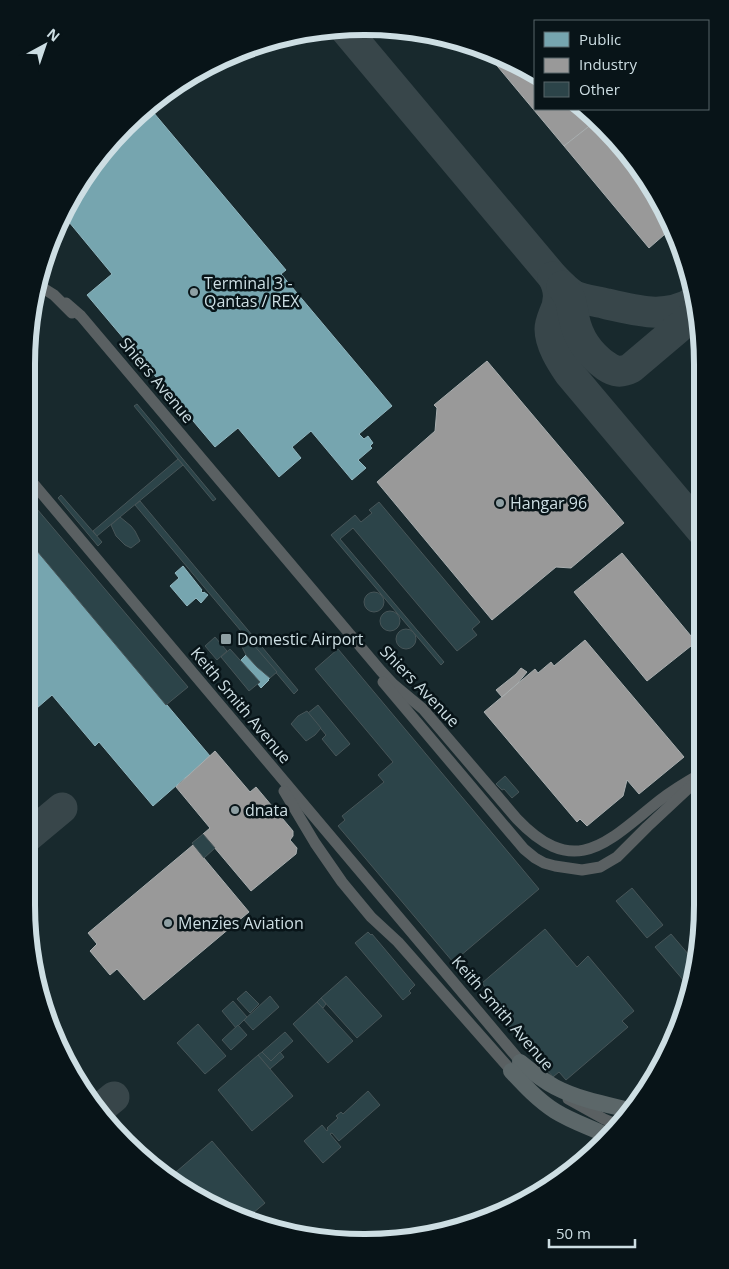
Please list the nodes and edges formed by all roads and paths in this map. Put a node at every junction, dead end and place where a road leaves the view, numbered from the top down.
1 (44, 288) edge
2 (43, 292) edge
3 (35, 486) edge
4 (35, 494) edge
5 (694, 779) edge
6 (694, 781) edge
7 (515, 1066) junction
8 (623, 1109) edge
9 (605, 1127) edge

1 - 6 street, Shiers Avenue, bridge
2 - 5 street, Shiers Avenue
3 - 7 street, Keith Smith Avenue
4 - 7 street, Keith Smith Avenue
7 - 8 highway
7 - 9 highway

